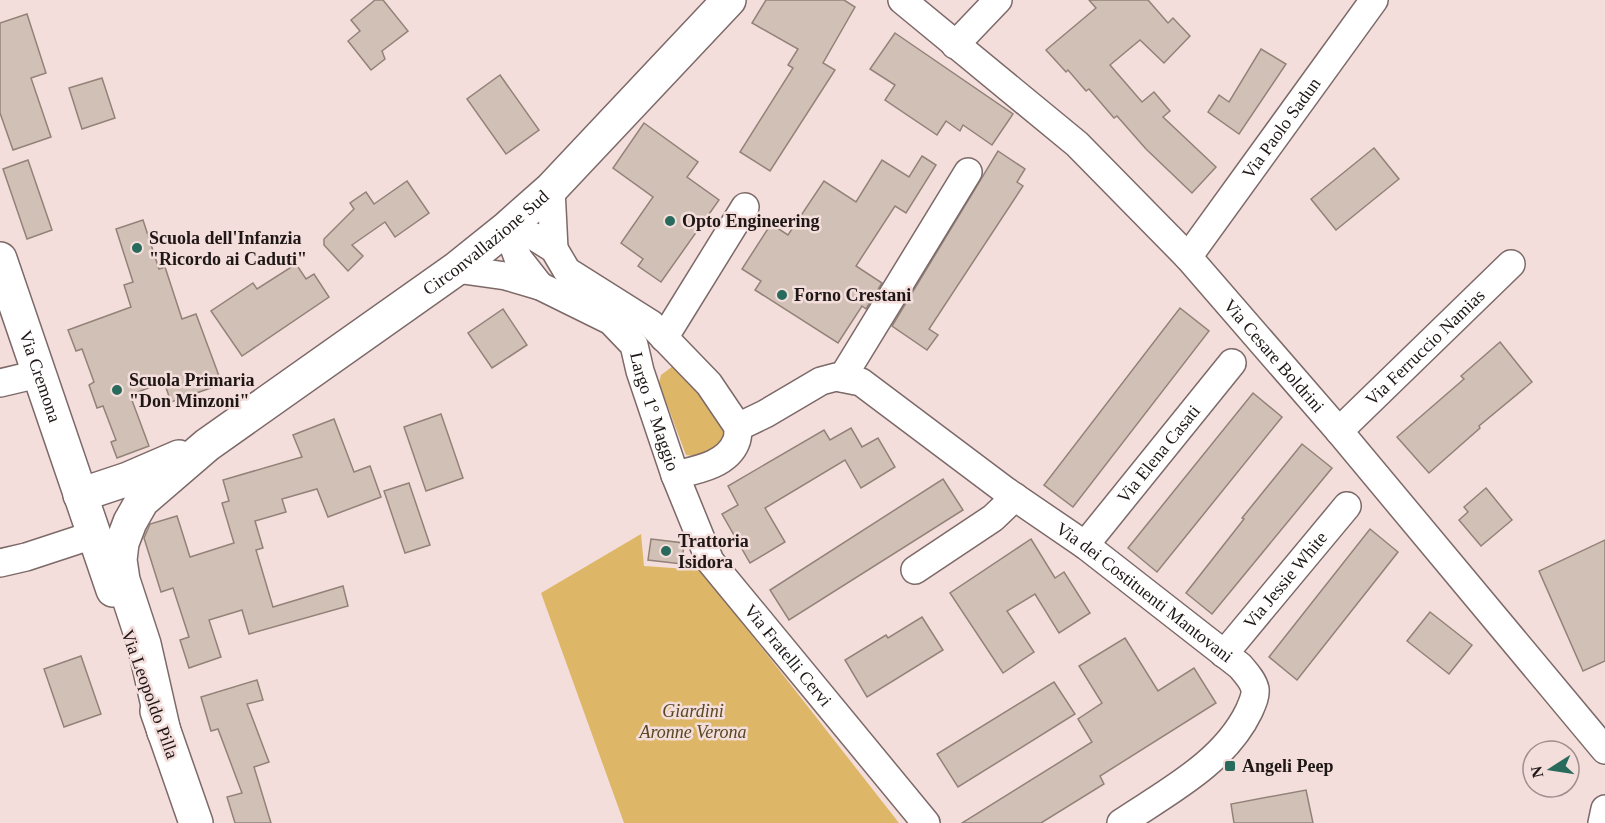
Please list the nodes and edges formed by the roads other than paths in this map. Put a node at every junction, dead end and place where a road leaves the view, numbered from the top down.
1 (729, 0) edge
2 (902, 0) edge
3 (998, 0) edge
4 (1374, 0) edge
5 (955, 45) junction
6 (968, 172) dead end
7 (551, 189) junction
8 (745, 207) dead end
9 (507, 228) junction
10 (554, 249) junction
11 (1188, 257) junction
12 (0, 259) edge
13 (1510, 264) dead end
14 (456, 269) junction
15 (540, 286) junction
16 (664, 338) junction
17 (1232, 363) dead end
18 (38, 374) junction
19 (842, 378) junction
20 (0, 383) edge
21 (738, 428) junction
22 (1339, 431) junction
23 (207, 445) junction
24 (675, 475) junction
25 (80, 495) junction
26 (1014, 496) junction
27 (142, 501) junction
28 (1347, 506) dead end
29 (93, 535) junction
30 (1085, 545) junction
31 (0, 563) edge
32 (915, 570) dead end
33 (1224, 654) junction
34 (164, 732) junction
35 (1605, 750) edge
36 (1605, 809) edge
37 (923, 821) edge
38 (196, 823) edge
39 (1120, 823) edge
40 (1602, 823) edge

1 - 7 main road, Circonvallazione Sud
2 - 5 street, Via Cesare Boldrini
3 - 5 street
4 - 11 street, Via Paolo Sadun
5 - 11 street, Via Cesare Boldrini
6 - 19 street
7 - 9 main road, Circonvallazione Sud
7 - 10 street
8 - 16 street, Largo 1° Maggio
9 - 10 street, Largo 1° Maggio
9 - 14 main road, Circonvallazione Sud
9 - 15 street
10 - 16 street, Largo 1° Maggio
11 - 22 street, Via Cesare Boldrini
12 - 18 main road, Via Cremona
13 - 22 street, Via Ferruccio Namias
14 - 15 street, Largo 1° Maggio
14 - 23 main road, Circonvallazione Sud
15 - 24 street, Largo 1° Maggio
16 - 21 street, Largo 1° Maggio
17 - 30 street, Via Elena Casati
18 - 20 street
18 - 25 main road, Via Cremona
19 - 21 street
19 - 26 street, Via dei Costituenti Mantovani
21 - 24 street, Largo 1° Maggio
22 - 35 street, Via Cesare Boldrini
23 - 25 main road, Circonvallazione Sud
23 - 27 main road, Circonvallazione Sud
24 - 37 street, Via Fratelli Cervi
25 - 27 main road, Circonvallazione Sud
25 - 29 main road, Via Cremona
26 - 30 street, Via dei Costituenti Mantovani
26 - 32 street
27 - 34 main road, Circonvallazione Sud
28 - 33 street, Via Jessie White
29 - 31 street
29 - 34 main road, Via Leopoldo Pilla
30 - 33 street, Via dei Costituenti Mantovani
33 - 39 street, Via dei Costituenti Mantovani
34 - 38 main road, Via Leopoldo Pilla
36 - 40 street

